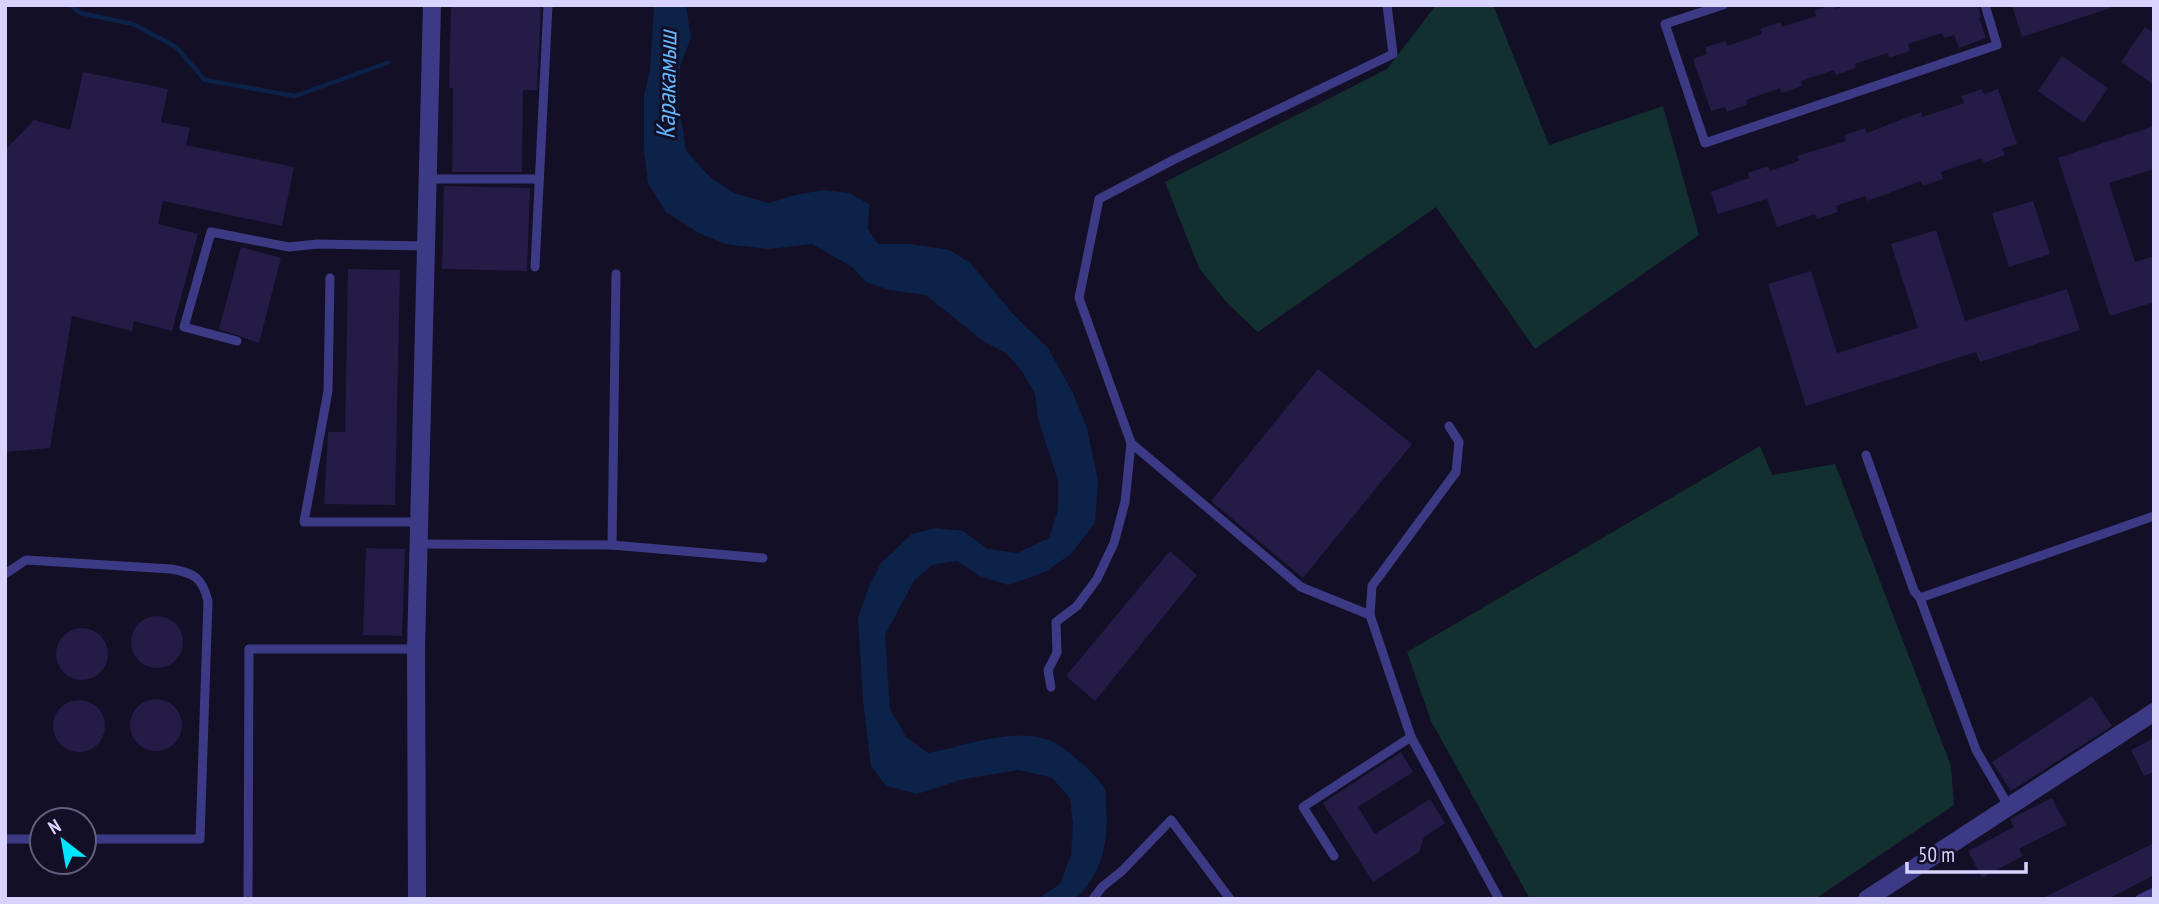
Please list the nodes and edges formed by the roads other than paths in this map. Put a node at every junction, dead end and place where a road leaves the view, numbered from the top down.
1 (432, 5) edge
2 (548, 5) edge
3 (1387, 5) edge
4 (1723, 5) edge
5 (1985, 5) edge
6 (428, 179) junction
7 (539, 179) junction
8 (426, 246) junction
9 (535, 267) dead end
10 (616, 274) dead end
11 (330, 278) dead end
12 (237, 341) dead end
13 (1449, 426) dead end
14 (1131, 443) junction
15 (1866, 455) dead end
16 (2154, 516) edge
17 (419, 523) junction
18 (419, 544) junction
19 (612, 545) junction
20 (763, 558) dead end
21 (5, 574) edge
22 (1920, 598) junction
23 (1370, 615) junction
24 (416, 649) junction
25 (1051, 687) dead end
26 (2154, 712) edge
27 (1411, 737) junction
28 (2009, 807) junction
29 (5, 839) edge
30 (28, 839) edge
31 (98, 839) edge
32 (1334, 856) dead end
33 (2154, 891) edge
34 (248, 899) edge
35 (417, 899) edge
36 (1093, 899) edge
37 (1230, 899) edge
38 (1499, 899) edge
39 (1867, 899) edge
40 (2140, 899) edge

1 - 6 street
2 - 7 lane
3 - 14 lane
4 - 5 lane
6 - 7 lane
6 - 8 street
7 - 9 lane
8 - 12 lane
8 - 17 street
10 - 19 lane
11 - 17 lane
13 - 23 lane
14 - 23 lane
14 - 25 lane
15 - 22 lane
16 - 22 lane
17 - 18 street
18 - 19 lane
18 - 24 street
19 - 20 lane
21 - 31 lane
22 - 28 lane
23 - 27 lane
24 - 34 lane
24 - 35 street
26 - 28 street
27 - 32 lane
27 - 38 lane
28 - 39 street
29 - 30 lane
33 - 40 lane
36 - 37 lane

